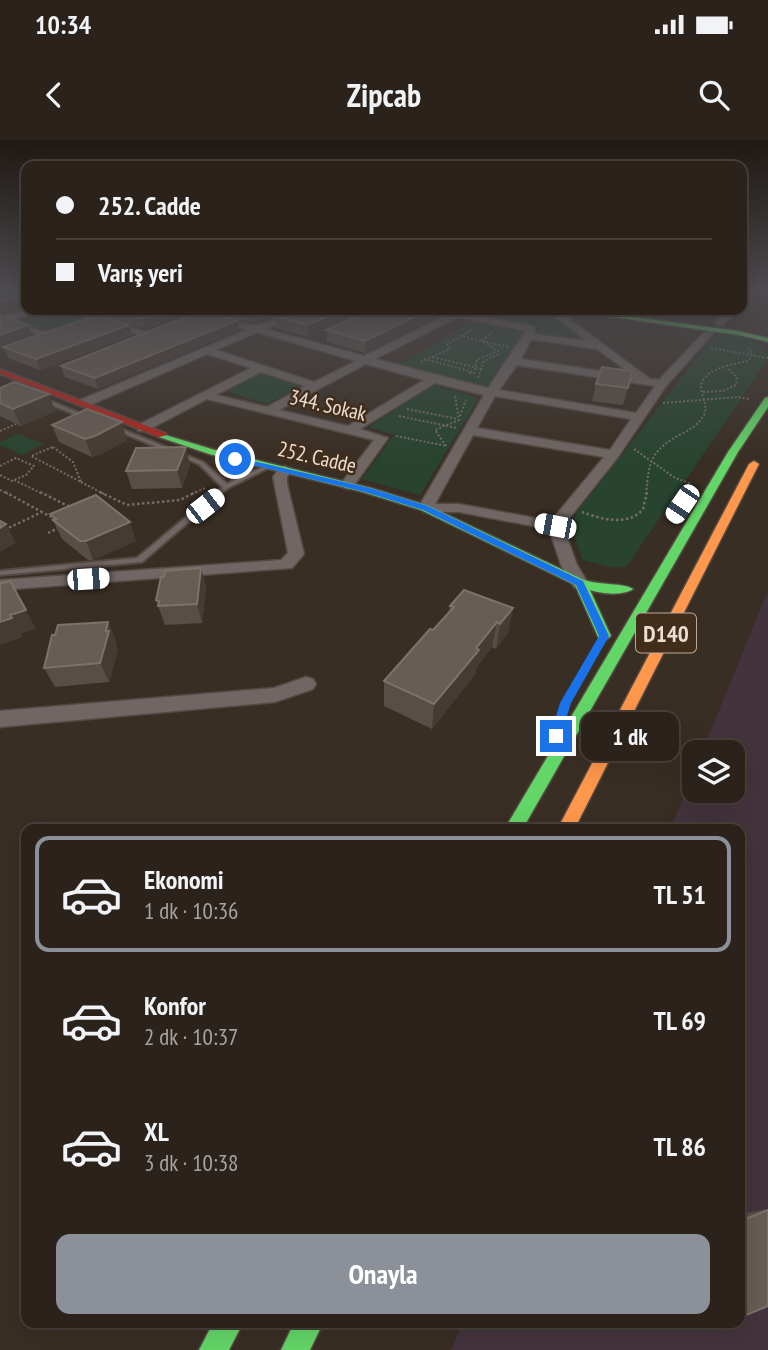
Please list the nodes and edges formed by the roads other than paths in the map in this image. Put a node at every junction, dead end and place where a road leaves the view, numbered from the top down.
1 (211, 347) edge
2 (326, 347) edge
3 (393, 347) edge
4 (522, 347) edge
5 (604, 347) edge
6 (696, 347) edge
7 (205, 350) junction
8 (369, 360) junction
9 (514, 361) junction
10 (260, 368) junction
11 (0, 371) edge
12 (54, 373) dead end
13 (434, 379) junction
14 (646, 380) junction
15 (662, 384) junction
16 (313, 385) junction
17 (28, 388) junction
18 (491, 393) junction
19 (207, 396) junction
20 (759, 396) edge
21 (84, 403) junction
22 (268, 411) junction
23 (639, 417) junction
24 (472, 427) junction
25 (142, 428) junction
26 (350, 430) junction
27 (762, 449) dead end
28 (613, 454) junction
29 (267, 467) junction
30 (285, 470) junction
31 (223, 484) junction
32 (347, 485) junction
33 (694, 485) road end
34 (425, 508) junction
35 (555, 526) junction
36 (637, 572) dead end
37 (0, 573) edge
38 (580, 583) junction
39 (0, 585) edge
40 (621, 601) junction
41 (306, 684) dead end
42 (651, 699) dead end
43 (561, 715) dead end
44 (0, 719) edge
45 (557, 752) junction
46 (603, 756) junction
47 (515, 824) edge
48 (568, 824) edge
49 (226, 1328) edge
50 (306, 1328) edge
51 (214, 1350) edge
52 (295, 1350) edge

1 - 7 street
2 - 8 street
3 - 8 street
4 - 9 street
5 - 14 street
6 - 15 street
7 - 10 street
7 - 21 street
8 - 13 street
8 - 16 street
9 - 14 street
9 - 18 street
10 - 16 street
10 - 19 street
11 - 17 main road, 252. Cadde
12 - 17 main road
13 - 18 street
13 - 26 street
14 - 15 street
15 - 23 street
16 - 22 street
17 - 21 main road, 252. Cadde
17 - 31 lane
18 - 23 street
18 - 24 street
19 - 22 street, 344. Sokak
19 - 25 street
20 - 33 main road
20 - 45 main road, D140
21 - 25 main road, 252. Cadde
22 - 26 street, 344. Sokak
23 - 28 street
24 - 28 street
24 - 34 street
25 - 29 main road, 252. Cadde
26 - 32 street, 344. Sokak
27 - 46 main road, D140
28 - 35 street
29 - 30 main road, 252. Cadde
29 - 31 lane
30 - 32 main road, 252. Cadde
30 - 39 street
31 - 37 lane
32 - 34 main road, 252. Cadde
34 - 35 street
34 - 38 main road, 252. Cadde
35 - 38 street
36 - 40 main road
38 - 40 main road, 252. Cadde
38 - 40 main road
41 - 44 street
42 - 46 main road
43 - 45 main road
45 - 47 main road, D140
46 - 48 main road, D140
49 - 51 main road
50 - 52 main road

